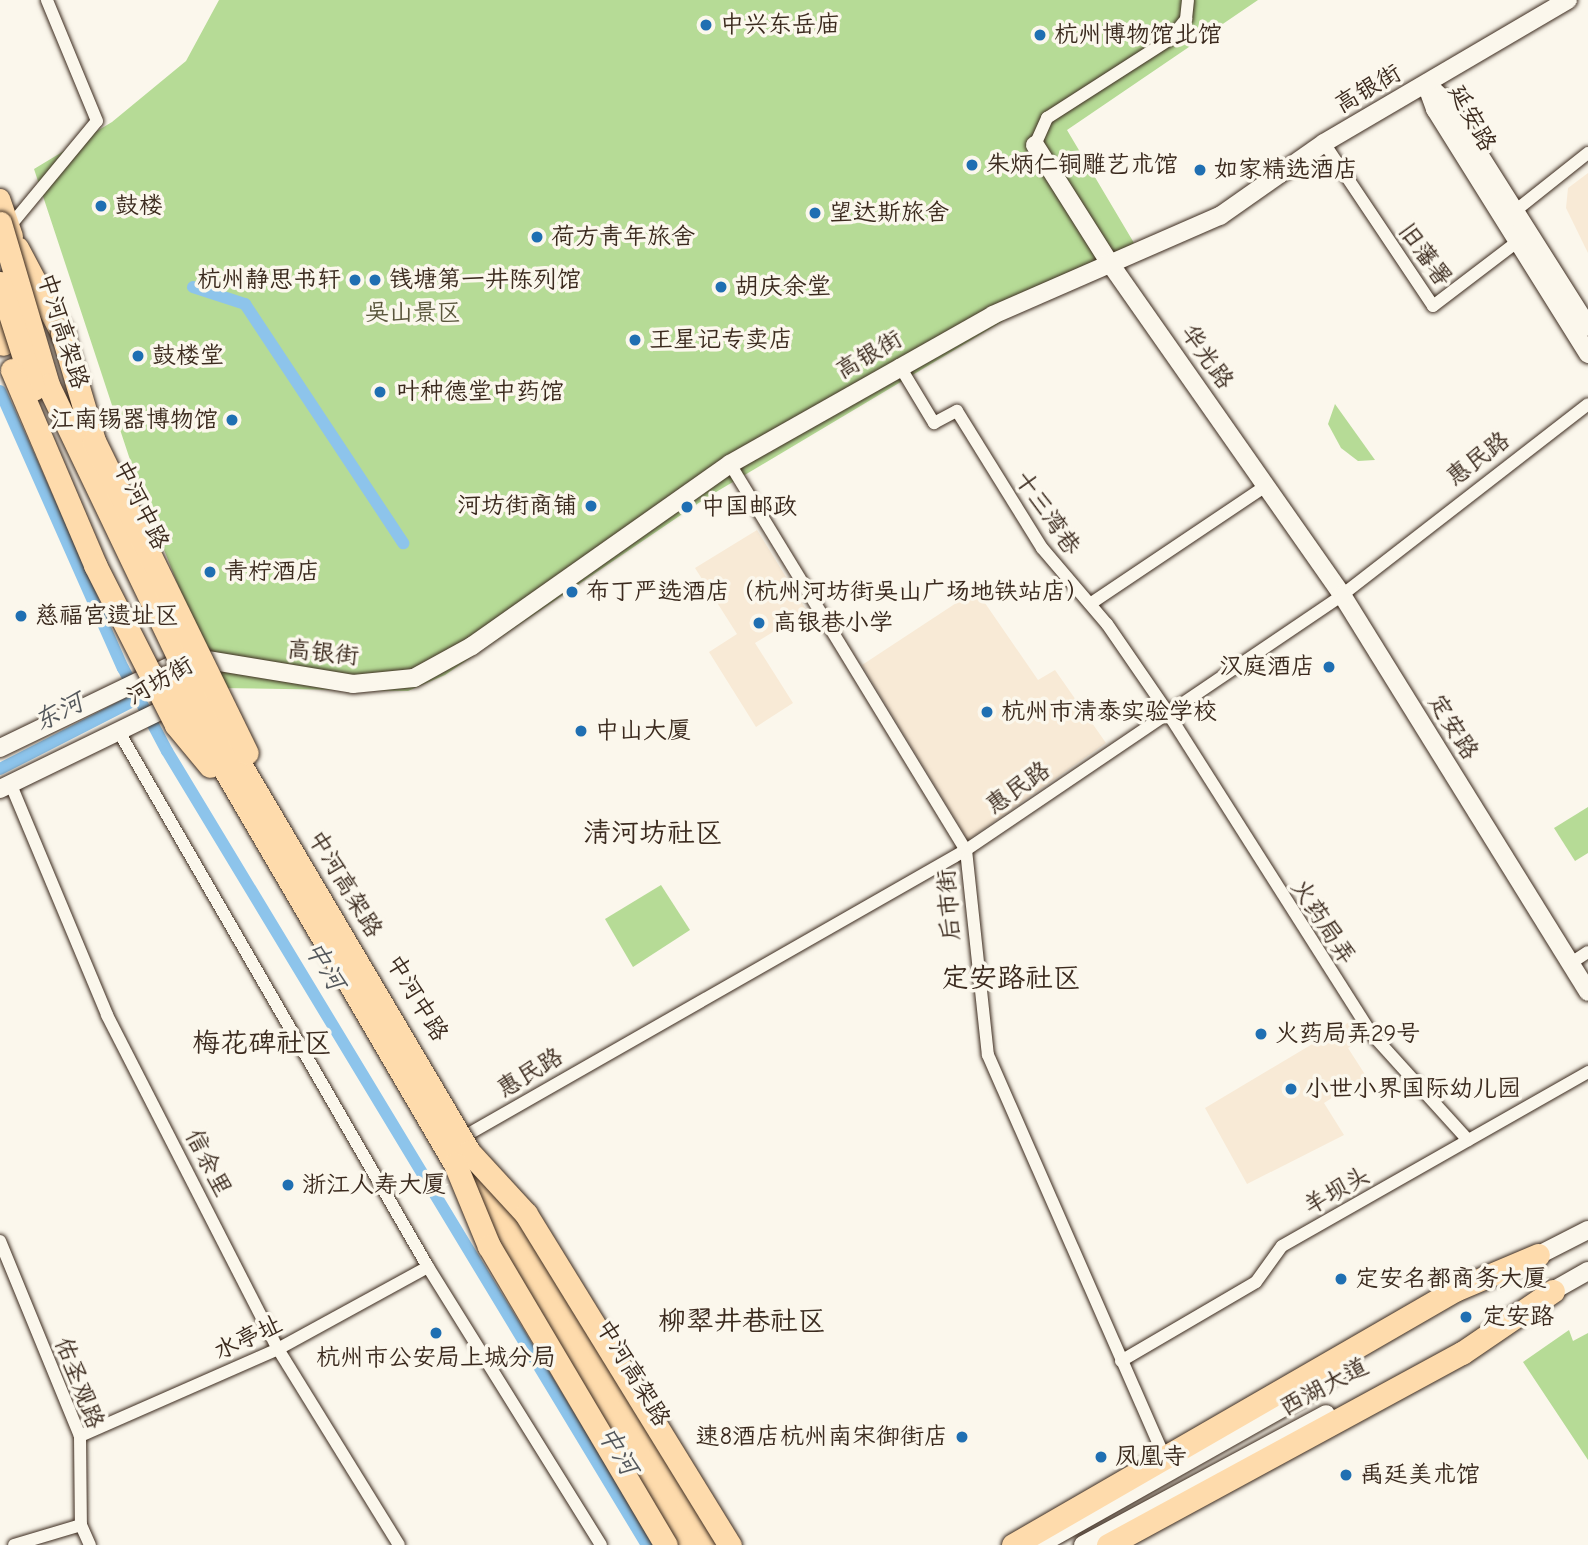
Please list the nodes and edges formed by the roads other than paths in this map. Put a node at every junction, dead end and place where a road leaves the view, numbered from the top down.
1 (47, 0) edge
2 (1188, 0) edge
3 (1568, 0) edge
4 (1426, 84) junction
5 (1324, 144) junction
6 (1035, 145) joint
7 (1588, 153) edge
8 (0, 198) edge
9 (1515, 211) junction
10 (5, 236) edge
11 (1517, 242) junction
12 (1109, 262) junction
13 (0, 282) edge
14 (0, 303) edge
15 (1588, 327) edge
16 (2, 336) edge
17 (1588, 354) edge
18 (899, 365) junction
19 (1588, 404) edge
20 (730, 464) junction
21 (1267, 485) junction
22 (1342, 595) junction
23 (1090, 604) junction
24 (189, 657) junction
25 (228, 665) junction
26 (149, 672) junction
27 (204, 686) junction
28 (167, 708) junction
29 (1166, 710) junction
30 (122, 731) junction
31 (0, 748) edge
32 (5, 787) edge
33 (260, 812) junction
34 (966, 850) junction
35 (1588, 952) edge
36 (1571, 963) junction
37 (1588, 992) edge
38 (1588, 1072) edge
39 (1468, 1140) junction
40 (457, 1151) junction
41 (1588, 1230) edge
42 (0, 1241) edge
43 (1538, 1255) junction
44 (428, 1267) junction
45 (1588, 1271) edge
46 (1553, 1291) junction
47 (278, 1349) junction
48 (1121, 1361) junction
49 (80, 1436) junction
50 (1164, 1455) dead end
51 (81, 1525) junction
52 (1044, 1542) edge
53 (14, 1545) edge
54 (90, 1545) edge
55 (399, 1545) edge
56 (601, 1545) edge
57 (666, 1545) edge
58 (674, 1545) edge
59 (686, 1545) edge
60 (706, 1545) edge
61 (720, 1545) edge
62 (730, 1545) edge
63 (1015, 1545) edge
64 (1083, 1545) edge
65 (1108, 1545) edge

1 - 10 street
2 - 6 street
3 - 4 street, 高银街
4 - 5 street, 高银街
4 - 9 street, 延安路
4 - 11 street, 延安路
5 - 11 street, 旧藩署
5 - 12 street, 高银街
6 - 12 street, 华光路
7 - 9 street
8 - 10 main road, 中河中路
9 - 15 street, 延安路
10 - 24 main road, 中河中路
10 - 33 highway, 中河高架路, bridge
10 - 33 highway, bridge
11 - 17 street, 延安路
12 - 18 street, 高银街
12 - 21 street, 华光路
13 - 33 highway, 中河高架路, bridge
14 - 26 main road, 中河中路
16 - 33 highway, bridge
18 - 20 street, 高银街
18 - 23 street, 十三湾巷
19 - 22 street, 惠民路
20 - 25 street, 高银街
20 - 34 street, 后市街
21 - 22 street, 华光路
21 - 23 street
22 - 29 street, 惠民路
22 - 36 street, 定安路
23 - 29 street, 十三湾巷
24 - 25 street, 高银街
24 - 26 street, 河坊街
24 - 27 main road, 中河中路
25 - 27 street, 河坊街
26 - 28 main road, 中河中路
26 - 31 street, 河坊街
27 - 28 street, 河坊街
27 - 40 main road, 中河中路
28 - 30 street, 河坊街
28 - 40 main road, 中河中路
29 - 34 street, 惠民路
29 - 39 street, 火药局弄
30 - 32 street, 河坊街
30 - 44 street
32 - 47 street, 信余里
33 - 40 highway, 中河高架路, bridge
34 - 40 street, 惠民路
34 - 48 street, 后市街
35 - 36 street
36 - 37 street, 定安路
38 - 39 street, 羊坝头
39 - 48 street, 羊坝头
40 - 57 highway, bridge
40 - 58 main road, 中河中路
40 - 59 highway, 中河高架路, bridge
40 - 60 highway, 中河高架路, bridge
40 - 61 main road, 中河中路
40 - 62 highway, bridge
41 - 43 street
42 - 49 street, 佑圣观路
43 - 52 street
43 - 63 highway
44 - 47 street, 水亭址
44 - 56 street
45 - 46 street, 西湖大道
46 - 64 street, 西湖大道
46 - 65 highway
47 - 49 street, 水亭址
47 - 55 street, 信余里
48 - 50 street, 后市街
49 - 51 street, 佑圣观路
51 - 53 street
51 - 54 street, 佑圣观路
52 - 63 main road

